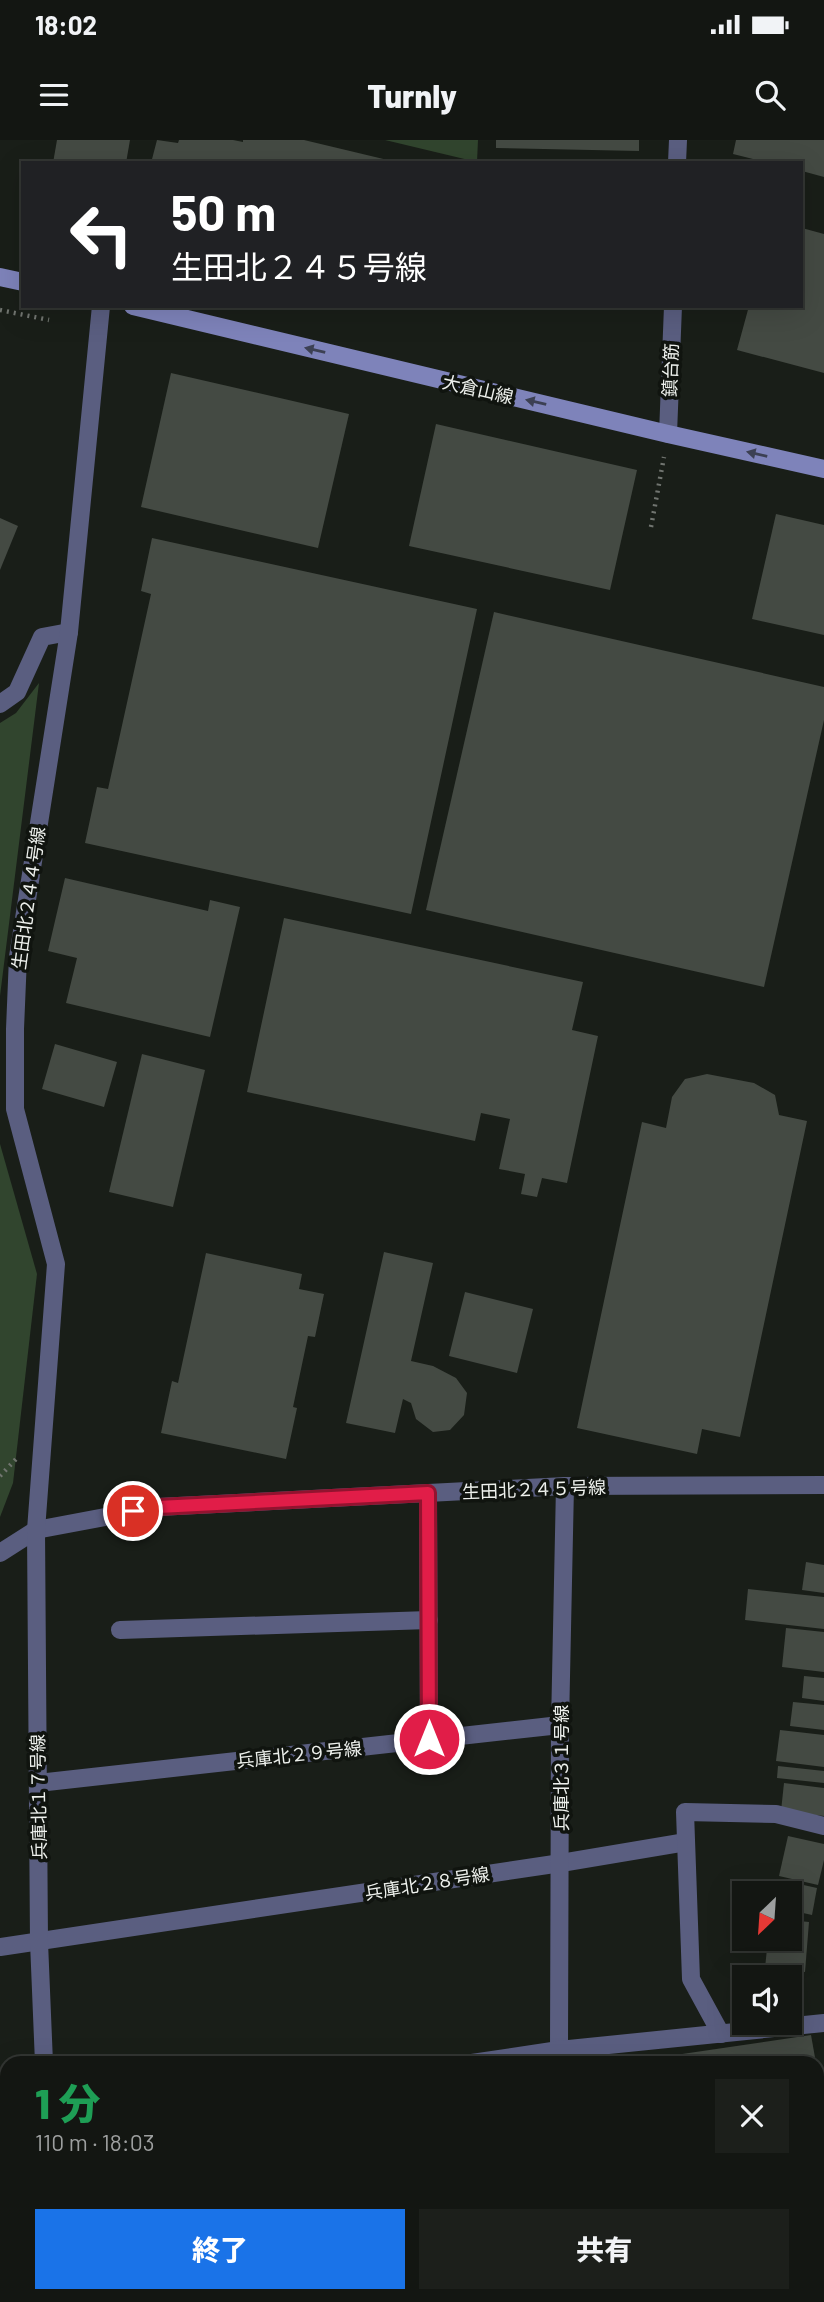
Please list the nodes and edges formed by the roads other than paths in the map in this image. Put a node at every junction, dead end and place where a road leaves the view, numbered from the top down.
1 (678, 140) edge
2 (677, 161) edge
3 (0, 277) edge
4 (21, 282) edge
5 (101, 308) edge
6 (141, 308) edge
7 (673, 308) edge
8 (668, 435) junction
9 (824, 469) edge
10 (69, 632) junction
11 (0, 704) edge
12 (824, 1485) edge
13 (565, 1486) junction
14 (428, 1493) junction
15 (36, 1530) junction
16 (0, 1553) edge
17 (429, 1620) junction
18 (120, 1630) dead end
19 (560, 1725) junction
20 (429, 1739) junction
21 (38, 1783) junction
22 (824, 1826) edge
23 (686, 1842) junction
24 (561, 1863) junction
25 (40, 1942) junction
26 (0, 1947) edge
27 (824, 2023) edge
28 (722, 2034) junction
29 (559, 2050) junction
30 (44, 2056) edge
31 (519, 2056) edge

1 - 2 street
3 - 4 street
5 - 10 street, 生田北２４４号線
8 -> 6 street, 大倉山線
7 - 8 street, 鎮台筋
9 -> 8 street, 大倉山線
10 - 11 street
10 - 15 street, 生田北２４４号線
12 - 13 street, 生田北２４５号線
13 - 14 street, 生田北２４５号線
13 - 19 street, 兵庫北３１号線
14 - 15 street, 生田北２４５号線
14 - 17 street
15 - 16 street
15 - 21 street, 兵庫北１７号線
17 - 18 street
17 - 20 street
19 - 20 street, 兵庫北２９号線
19 - 24 street, 兵庫北３１号線
20 - 21 street, 兵庫北２９号線
21 - 25 street, 兵庫北１７号線
22 - 23 street
23 - 24 street, 兵庫北２８号線
23 - 28 street
24 - 25 street, 兵庫北２８号線
24 - 29 street, 兵庫北３１号線
25 - 26 street, 兵庫北２８号線
25 - 30 street, 兵庫北１７号線
27 - 28 street
28 - 29 street
29 - 31 street

